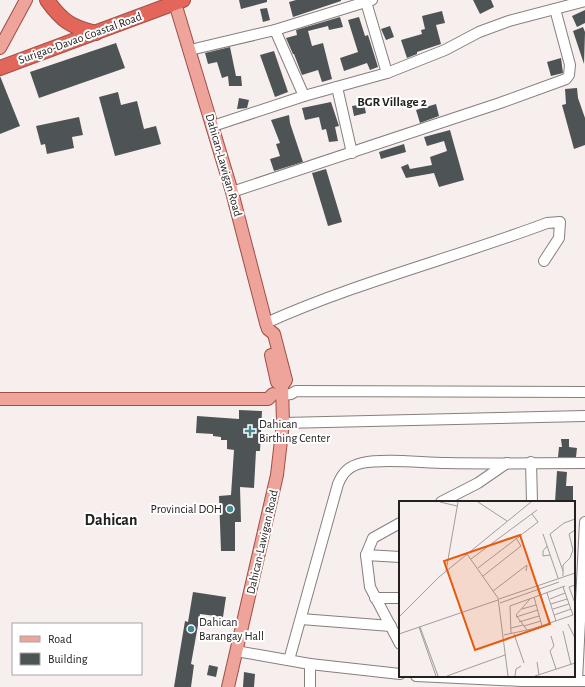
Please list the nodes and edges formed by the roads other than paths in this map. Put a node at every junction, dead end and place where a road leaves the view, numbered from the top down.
1 (26, 0) edge
2 (48, 0) edge
3 (179, 1) edge
4 (369, 1) edge
5 (585, 1) edge
6 (558, 6) edge
7 (275, 30) junction
8 (96, 33) junction
9 (0, 48) edge
10 (190, 50) junction
11 (0, 68) edge
12 (387, 73) junction
13 (337, 87) junction
14 (304, 96) junction
15 (213, 126) junction
16 (352, 153) junction
17 (232, 192) junction
18 (544, 261) dead end
19 (267, 326) junction
20 (282, 392) junction
21 (585, 392) edge
22 (0, 393) edge
23 (585, 397) edge
24 (0, 399) edge
25 (585, 416) edge
26 (283, 423) junction
27 (585, 453) edge
28 (531, 462) junction
29 (507, 463) junction
30 (585, 463) edge
31 (443, 501) edge
32 (532, 501) edge
33 (585, 522) edge
34 (399, 524) edge
35 (366, 555) junction
36 (399, 557) edge
37 (375, 598) junction
38 (399, 598) edge
39 (301, 619) junction
40 (391, 626) junction
41 (399, 639) edge
42 (236, 651) junction
43 (289, 660) junction
44 (310, 664) junction
45 (399, 674) edge
46 (451, 677) edge
47 (522, 679) edge
48 (581, 680) edge
49 (228, 687) edge
50 (310, 687) edge

1 - 9 main road
2 - 8 highway
3 - 8 highway, Surigao-Davao Coastal Road
3 - 10 main road, Dahican-Lawigan Road
4 - 7 street
4 - 12 street
5 - 6 street
6 - 12 street
6 - 16 street
7 - 10 street
7 - 14 street
8 - 11 highway, Surigao-Davao Coastal Road
10 - 15 main road, Dahican-Lawigan Road
12 - 13 street
13 - 14 street
13 - 16 street
14 - 15 street
15 - 17 main road, Dahican-Lawigan Road
16 - 17 street
17 - 19 main road, Dahican-Lawigan Road
18 - 19 street
19 - 20 main road, Dahican-Lawigan Road
20 - 21 street
20 - 22 main road
20 - 23 street
20 - 24 main road
20 - 26 main road, Dahican-Lawigan Road
25 - 26 street
26 - 42 main road, Dahican-Lawigan Road
27 - 30 street
28 - 29 street
28 - 30 street
28 - 32 street
29 - 31 street
29 - 39 street
33 - 48 street
34 - 35 street
35 - 36 street
35 - 37 street
37 - 38 street
37 - 40 street
39 - 40 street
39 - 43 street
40 - 41 street
42 - 43 street
42 - 49 main road, Dahican-Lawigan Road
43 - 44 street
44 - 45 street
44 - 50 street
46 - 47 street
47 - 48 street

